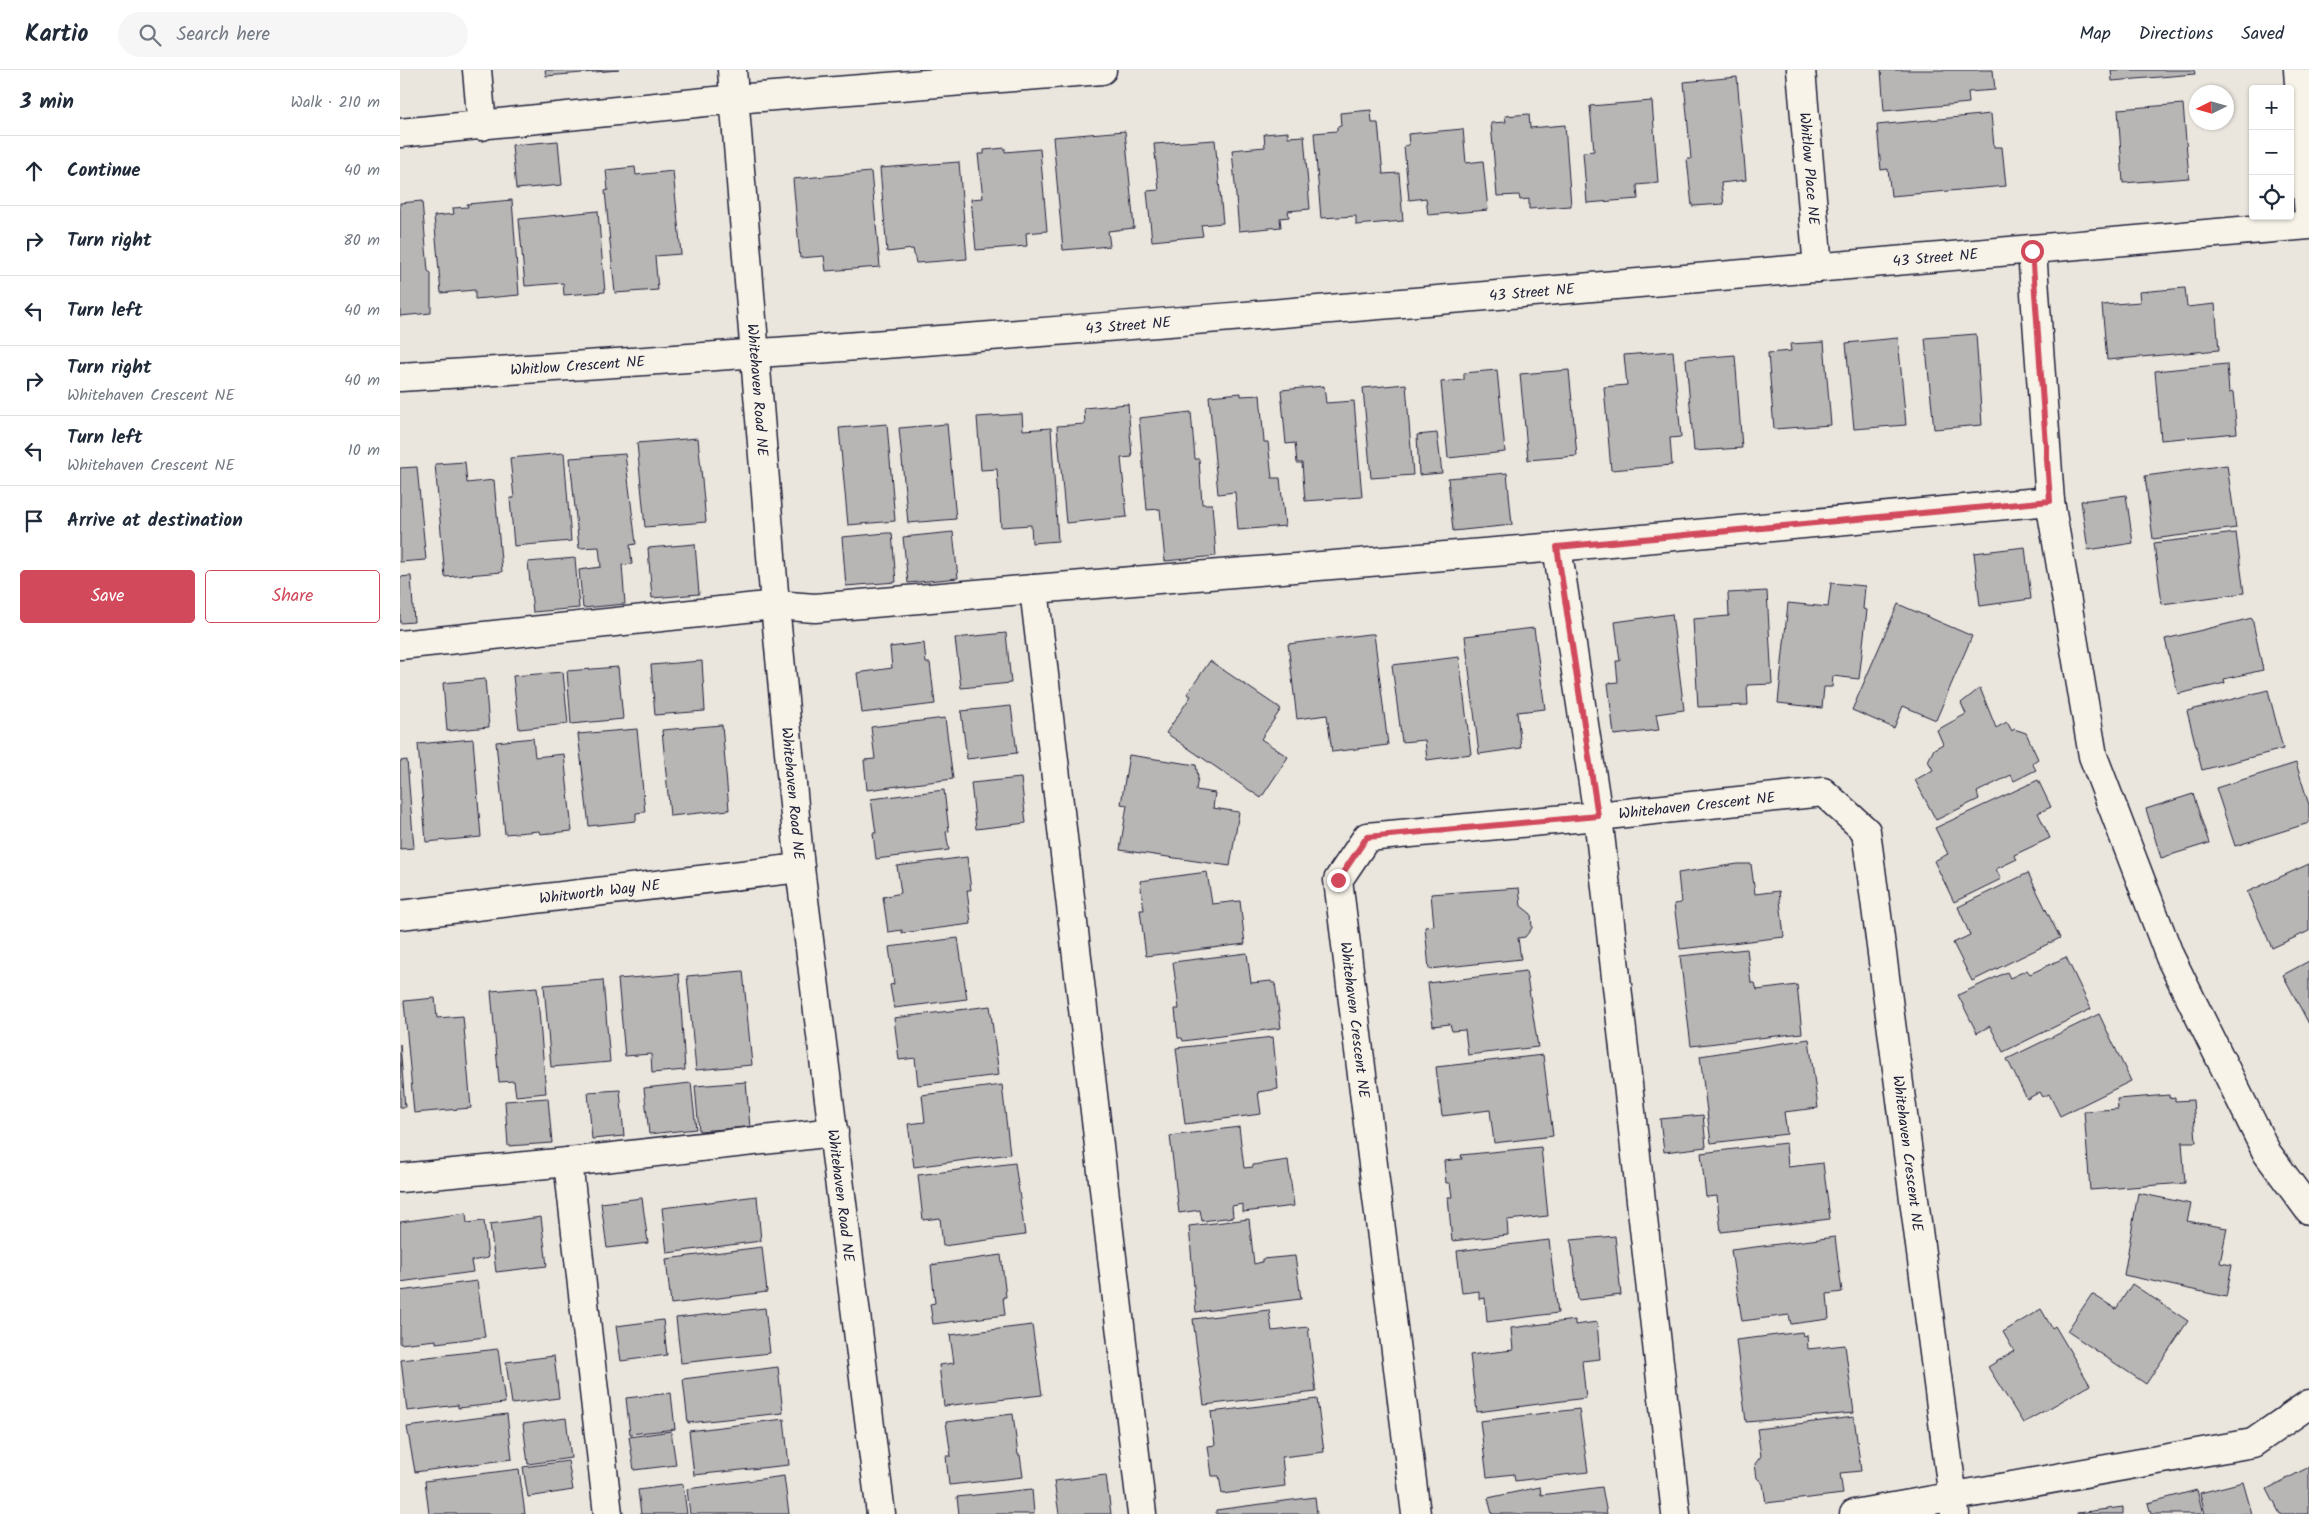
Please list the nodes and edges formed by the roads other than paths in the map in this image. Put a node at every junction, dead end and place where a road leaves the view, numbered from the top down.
1 (477, 70) edge
2 (732, 70) edge
3 (1102, 70) edge
4 (1801, 70) edge
5 (2298, 70) edge
6 (998, 74) edge
7 (735, 99) junction
8 (482, 126) junction
9 (400, 133) edge
10 (2309, 216) edge
11 (2309, 225) edge
12 (2032, 251) junction
13 (1818, 268) junction
14 (754, 355) junction
15 (400, 377) edge
16 (2050, 501) junction
17 (1557, 547) junction
18 (1034, 589) junction
19 (775, 605) junction
20 (400, 645) edge
21 (1598, 816) junction
22 (800, 868) junction
23 (400, 915) edge
24 (834, 1132) junction
25 (568, 1162) junction
26 (400, 1178) edge
27 (2309, 1210) edge
28 (2309, 1404) edge
29 (1954, 1505) edge
30 (608, 1514) edge
31 (881, 1514) edge
32 (1142, 1514) edge
33 (1416, 1514) edge
34 (1676, 1514) edge
35 (1854, 1514) edge

1 - 8 street
2 - 7 street, Whitehaven Road NE
3 - 6 street
4 - 13 street, Whitlow Place NE
5 - 10 street
6 - 7 street
7 - 8 street
7 - 14 street, Whitehaven Road NE
8 - 9 street
11 - 12 street, 43 Street NE
12 - 13 street, 43 Street NE
12 - 16 street
13 - 14 street, 43 Street NE
14 - 15 street, Whitlow Crescent NE
14 - 19 street, Whitehaven Road NE
16 - 17 street
16 - 27 street
17 - 18 street
17 - 21 street
18 - 19 street
18 - 32 street
19 - 20 street
19 - 22 street, Whitehaven Road NE
21 - 29 street, Whitehaven Crescent NE
21 - 33 street, Whitehaven Crescent NE
21 - 34 street
22 - 23 street, Whitworth Way NE
22 - 24 street, Whitehaven Road NE
24 - 25 street
24 - 31 street, Whitehaven Road NE
25 - 26 street
25 - 30 street
28 - 29 street
29 - 35 street

